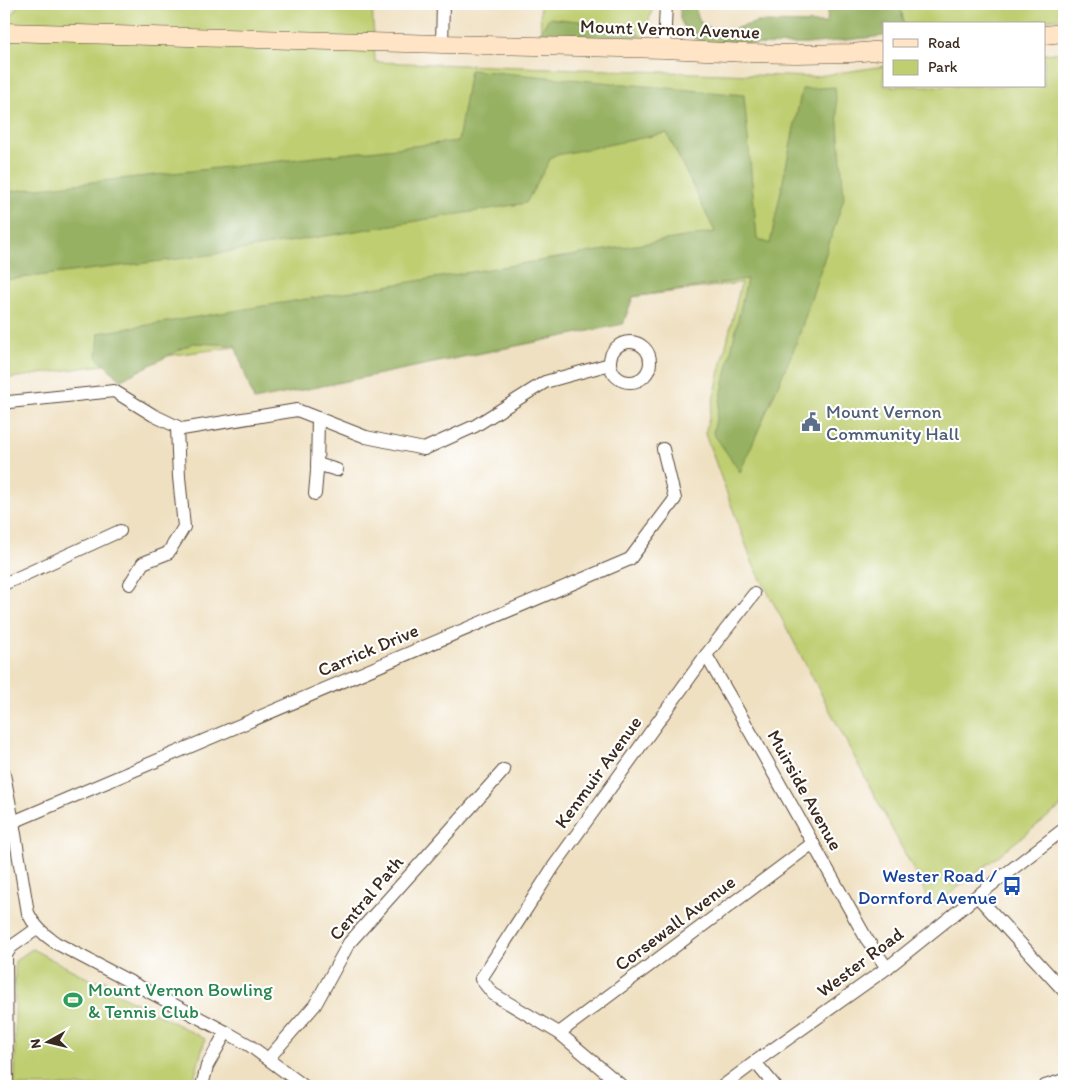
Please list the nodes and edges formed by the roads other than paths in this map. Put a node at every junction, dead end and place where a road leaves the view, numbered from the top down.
1 (443, 4) edge
2 (666, 4) edge
3 (4, 32) edge
4 (1064, 33) edge
5 (1046, 35) edge
6 (442, 44) junction
7 (664, 49) junction
8 (883, 50) edge
9 (610, 364) dead end
10 (4, 404) edge
11 (318, 418) junction
12 (177, 427) junction
13 (663, 449) dead end
14 (317, 464) junction
15 (337, 470) dead end
16 (315, 494) dead end
17 (120, 531) dead end
18 (4, 584) edge
19 (130, 584) dead end
20 (754, 594) dead end
21 (706, 655) junction
22 (504, 770) dead end
23 (4, 774) edge
24 (8, 823) edge
25 (1064, 829) edge
26 (813, 843) junction
27 (977, 896) junction
28 (38, 928) junction
29 (887, 968) junction
30 (1064, 991) edge
31 (226, 1032) junction
32 (559, 1033) junction
33 (268, 1059) junction
34 (755, 1062) junction
35 (1064, 1080) edge
36 (7, 1086) edge
37 (202, 1086) edge
38 (304, 1086) edge
39 (622, 1086) edge
40 (723, 1086) edge
41 (775, 1086) edge
42 (1045, 1086) edge

1 - 6 street
2 - 7 street
3 - 6 main road, Mount Vernon Avenue
4 - 5 main road
6 - 7 main road, Mount Vernon Avenue
7 - 8 main road, Mount Vernon Avenue
9 - 11 street
10 - 12 street
11 - 12 street
11 - 14 street
12 - 19 street
13 - 24 street, Carrick Drive
14 - 15 street
14 - 16 street
17 - 18 street
20 - 21 street, Kenmuir Avenue
21 - 26 street, Muirside Avenue
21 - 32 street, Kenmuir Avenue
22 - 33 street, Central Path
23 - 24 street
24 - 28 street
25 - 27 street, Wester Road
26 - 29 street, Muirside Avenue
26 - 32 street, Corsewall Avenue
27 - 29 street, Wester Road
27 - 30 street
28 - 31 street
28 - 36 street
29 - 34 street, Wester Road
31 - 33 street
31 - 37 street
32 - 39 street
33 - 38 street
34 - 40 street, Wester Road
34 - 41 street
35 - 42 street

